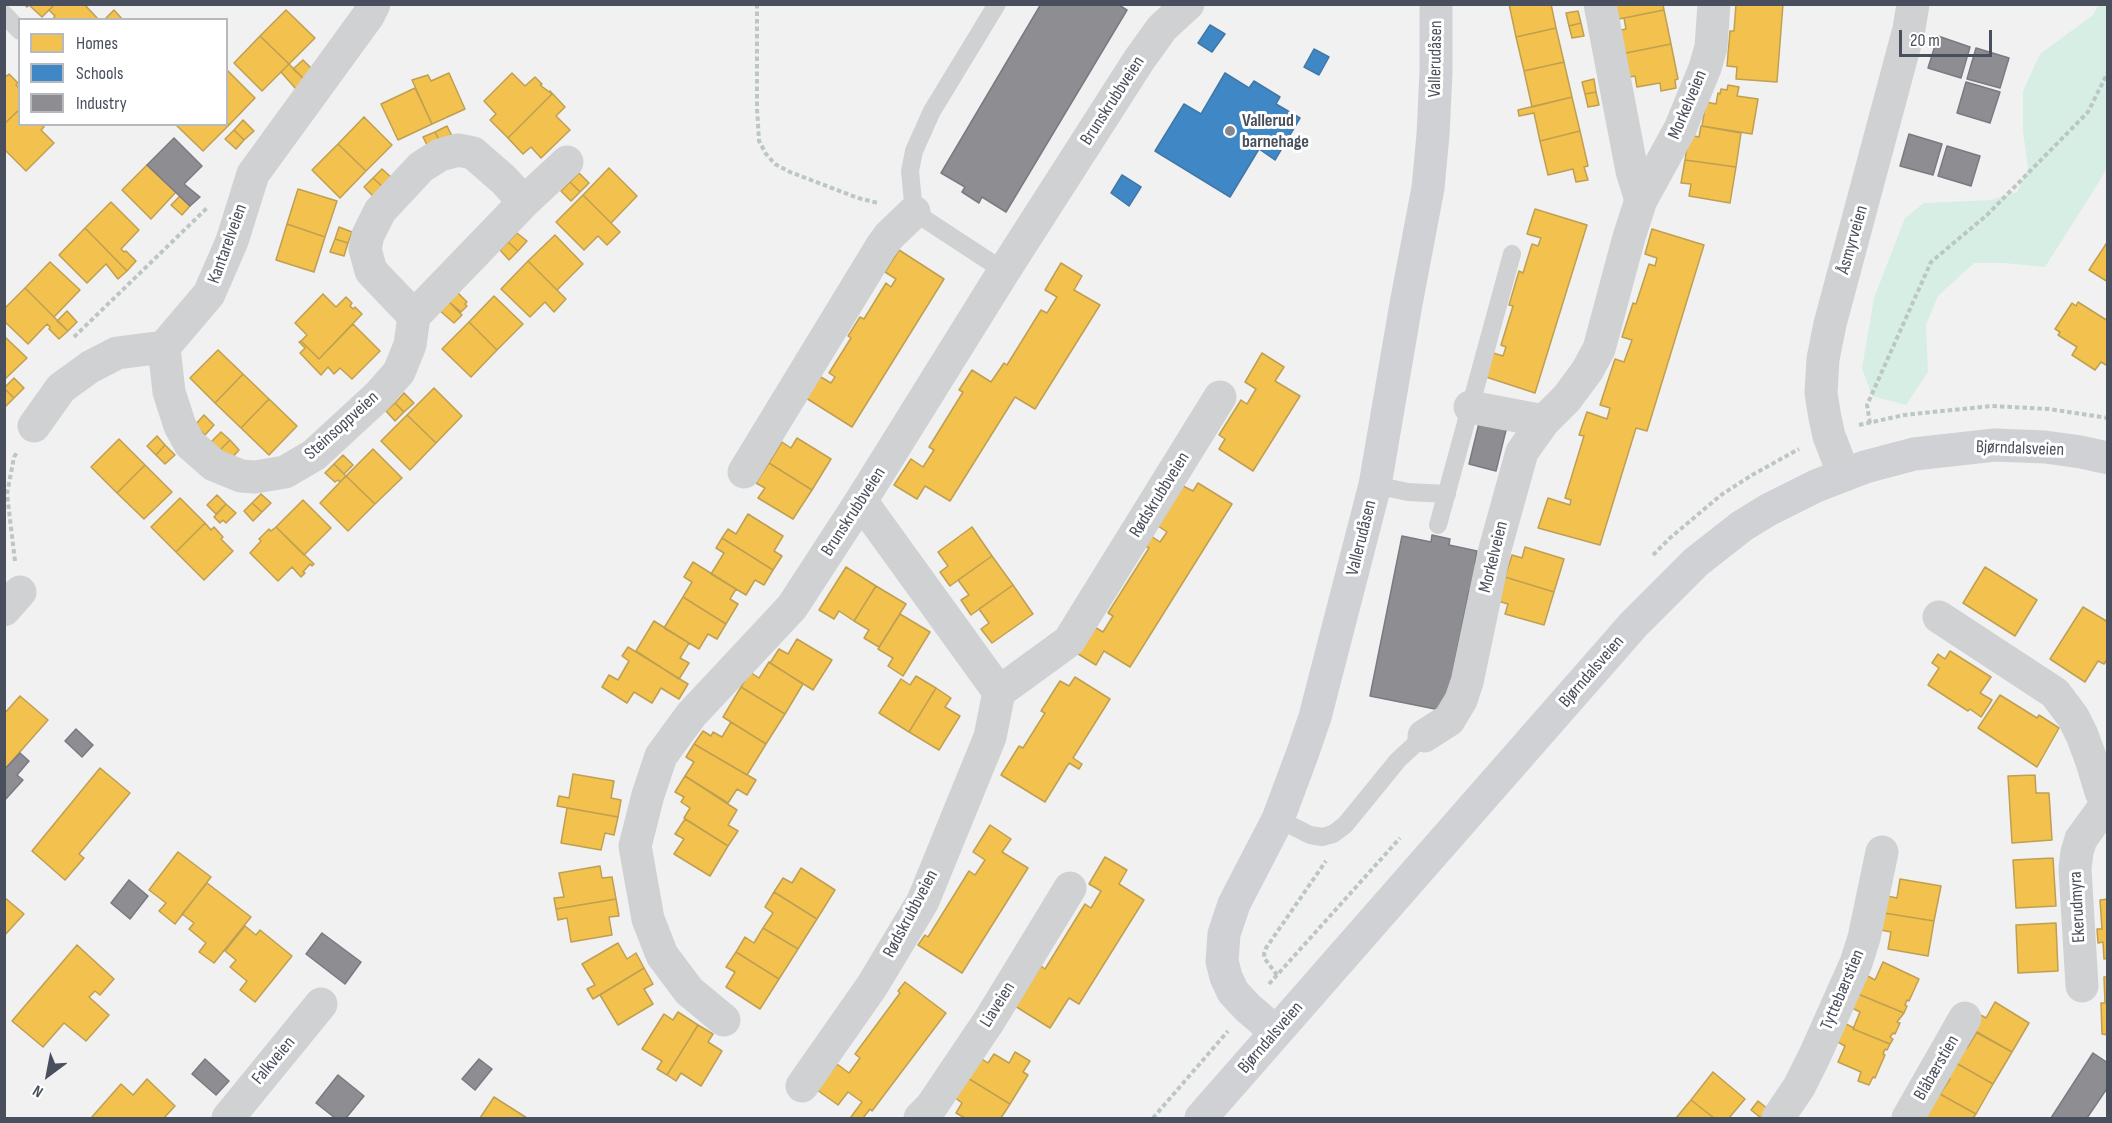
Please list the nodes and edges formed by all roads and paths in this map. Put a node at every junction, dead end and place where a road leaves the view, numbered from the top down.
1 (374, 4) edge
2 (757, 4) edge
3 (997, 4) edge
4 (1188, 4) edge
5 (1436, 4) edge
6 (1600, 4) edge
7 (1714, 4) edge
8 (1913, 4) edge
9 (4, 14) edge
10 (18, 29) edge
11 (2108, 72) edge
12 (567, 162) dead end
13 (1641, 200) junction
14 (524, 202) junction
15 (211, 204) dead end
16 (914, 212) junction
17 (1512, 254) dead end
18 (1004, 271) junction
19 (414, 316) junction
20 (74, 337) dead end
21 (164, 347) junction
22 (1220, 397) dead end
23 (1470, 407) junction
24 (1544, 421) junction
25 (1870, 423) dead end
26 (34, 426) joint
27 (2108, 458) edge
28 (744, 472) dead end
29 (1844, 475) junction
30 (1376, 485) junction
31 (1447, 494) junction
32 (861, 501) junction
33 (1438, 525) dead end
34 (12, 601) edge
35 (1939, 617) dead end
36 (999, 692) junction
37 (1424, 736) joint
38 (2100, 750) edge
39 (2108, 801) edge
40 (1278, 819) junction
41 (1333, 834) junction
42 (1882, 852) dead end
43 (1070, 888) dead end
44 (1277, 975) dead end
45 (2082, 986) dead end
46 (321, 1004) dead end
47 (1965, 1018) dead end
48 (724, 1020) dead end
49 (1230, 1028) dead end
50 (1276, 1032) junction
51 (802, 1086) dead end
52 (228, 1119) edge
53 (920, 1119) edge
54 (1153, 1119) edge
55 (1202, 1119) edge
56 (1778, 1119) edge
57 (1908, 1119) edge

1 - 21 street, Kantarelveien
2 - 16 path
3 - 16 lane
4 - 18 street, Brunskrubbveien
5 - 30 street, Vallerudåsen
6 - 13 street
7 - 13 street, Morkelveien
8 - 29 street, Åsmyrveien
9 - 10 lane
11 - 25 path
12 - 14 street
13 - 24 street, Morkelveien
14 - 19 street
14 - 19 street
15 - 20 path
16 - 18 lane
16 - 28 street
17 - 23 lane
18 - 32 street, Brunskrubbveien
19 - 21 street, Steinsoppveien
21 - 26 street
22 - 36 street, Rødskrubbveien
23 - 24 street
23 - 31 lane
24 - 37 street, Morkelveien
26 - 34 path
27 - 29 street, Bjørndalsveien
29 - 50 street, Bjørndalsveien
30 - 31 lane
30 - 40 street, Vallerudåsen
31 - 33 lane
32 - 36 street
32 - 48 street, Brunskrubbveien
35 - 38 street
36 - 51 street, Rødskrubbveien
37 - 41 lane, Morkelveien
38 - 39 street
39 - 45 street, Ekerudmyra
40 - 41 lane
40 - 50 street, Vallerudåsen
41 - 44 path
42 - 56 street, Tyttebærstien
43 - 53 street, Liaveien
46 - 52 street, Falkveien
47 - 57 street, Blåbærstien
49 - 54 path
50 - 55 street, Bjørndalsveien

